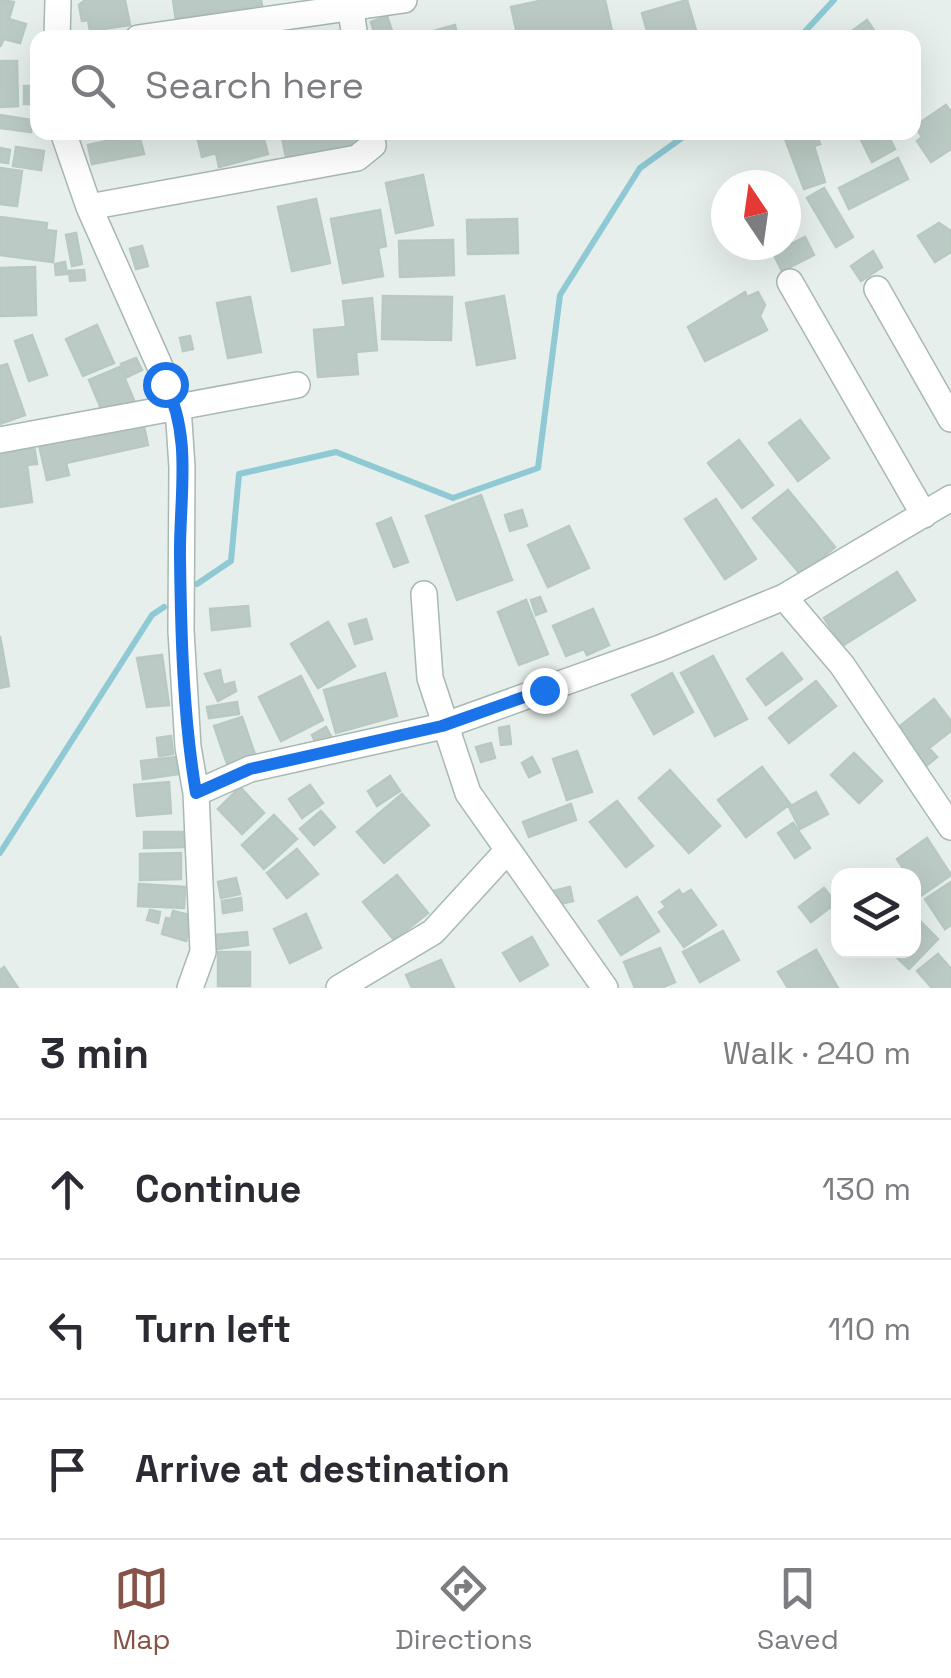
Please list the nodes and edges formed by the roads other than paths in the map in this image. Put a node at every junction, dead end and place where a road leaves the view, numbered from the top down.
1 (58, 0) edge
2 (404, 0) edge
3 (284, 10) edge
4 (352, 10) junction
5 (57, 30) edge
6 (180, 30) edge
7 (355, 30) edge
8 (66, 140) edge
9 (372, 140) edge
10 (89, 207) junction
11 (790, 282) dead end
12 (877, 289) dead end
13 (298, 385) dead end
14 (178, 408) junction
15 (951, 419) edge
16 (0, 440) edge
17 (951, 498) edge
18 (924, 515) junction
19 (424, 594) dead end
20 (784, 597) junction
21 (442, 726) junction
22 (196, 793) junction
23 (951, 827) edge
24 (508, 850) junction
25 (599, 985) edge
26 (190, 988) edge
27 (339, 988) edge

1 - 5 street
2 - 4 street
3 - 4 street
3 - 6 street
4 - 7 street
8 - 10 street
9 - 10 street
10 - 14 street
11 - 18 street
12 - 15 street
13 - 14 street
14 - 16 street
14 - 22 street
17 - 18 street
18 - 20 street
19 - 21 street
20 - 21 street
20 - 23 street
21 - 22 street
21 - 24 street
22 - 26 street
24 - 25 street
24 - 27 street

